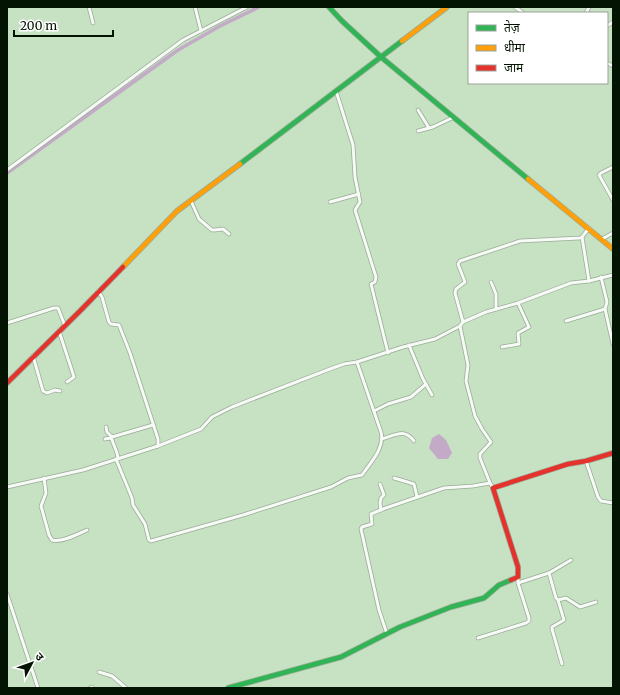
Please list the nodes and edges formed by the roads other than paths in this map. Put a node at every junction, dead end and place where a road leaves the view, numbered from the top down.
1 (90, 7) edge
2 (195, 7) edge
3 (247, 7) edge
4 (329, 7) edge
5 (447, 7) edge
6 (93, 23) dead end
7 (201, 31) junction
8 (381, 57) junction
9 (336, 91) junction
10 (418, 110) dead end
11 (454, 117) junction
12 (429, 128) junction
13 (418, 131) dead end
14 (613, 167) edge
15 (7, 170) edge
16 (359, 194) junction
17 (613, 200) edge
18 (191, 201) junction
19 (330, 202) dead end
20 (589, 228) junction
21 (613, 233) edge
22 (229, 234) dead end
23 (582, 237) junction
24 (602, 239) junction
25 (613, 249) edge
26 (613, 275) edge
27 (601, 277) junction
28 (589, 281) junction
29 (492, 282) dead end
30 (98, 290) junction
31 (518, 303) junction
32 (496, 309) junction
33 (606, 309) junction
34 (566, 321) dead end
35 (463, 322) junction
36 (7, 323) edge
37 (65, 326) junction
38 (460, 326) junction
39 (59, 331) junction
40 (613, 344) edge
41 (409, 345) junction
42 (502, 347) dead end
43 (388, 353) junction
44 (33, 356) junction
45 (357, 362) junction
46 (67, 382) dead end
47 (7, 383) edge
48 (426, 384) junction
49 (60, 391) dead end
50 (432, 395) dead end
51 (374, 411) junction
52 (152, 425) junction
53 (106, 427) dead end
54 (105, 439) dead end
55 (382, 439) junction
56 (414, 442) dead end
57 (158, 446) junction
58 (613, 453) edge
59 (117, 459) junction
60 (586, 461) junction
61 (44, 478) junction
62 (394, 478) dead end
63 (490, 483) junction
64 (380, 484) dead end
65 (7, 487) edge
66 (493, 488) junction
67 (417, 497) junction
68 (613, 503) edge
69 (381, 510) junction
70 (87, 530) dead end
71 (571, 560) dead end
72 (550, 573) junction
73 (518, 576) junction
74 (518, 583) junction
75 (7, 594) edge
76 (558, 600) junction
77 (596, 602) dead end
78 (386, 634) junction
79 (478, 638) dead end
80 (562, 664) dead end
81 (99, 672) dead end
82 (38, 688) edge
83 (126, 688) edge
84 (228, 688) edge

1 - 6 street
2 - 7 street
3 - 7 street
4 - 8 street
5 - 8 street
7 - 15 street
8 - 9 street
8 - 11 street
9 - 16 street
9 - 18 street
10 - 12 street
11 - 12 street
11 - 20 street
12 - 13 street
14 - 17 street
16 - 19 street
16 - 43 street
18 - 22 street
18 - 30 street
20 - 23 street
20 - 24 street
21 - 24 street
23 - 28 street
23 - 35 street
24 - 25 street
26 - 27 street
27 - 28 street
27 - 33 street
28 - 31 street
29 - 32 street
30 - 37 street
30 - 52 street
31 - 32 street
31 - 42 street
32 - 35 street
33 - 34 street
33 - 40 street
35 - 38 street
36 - 37 street
37 - 39 street
38 - 41 street
38 - 63 street
39 - 44 street
39 - 46 street
41 - 43 street
41 - 48 street
43 - 45 street
44 - 47 street
44 - 49 street
45 - 51 street
45 - 57 street
48 - 50 street
48 - 51 street
51 - 55 street
52 - 53 street
52 - 57 street
54 - 59 street
55 - 56 street
55 - 59 street
57 - 59 street
58 - 60 street
59 - 61 street
60 - 66 street
60 - 68 street
61 - 65 street
61 - 70 street
62 - 67 street
63 - 66 street
63 - 67 street
64 - 69 street
66 - 73 street
67 - 69 street
69 - 78 street
71 - 72 street
72 - 74 street
72 - 76 street
73 - 74 street
73 - 78 street
74 - 79 street
75 - 82 street
76 - 77 street
76 - 80 street
78 - 84 street
81 - 83 street

